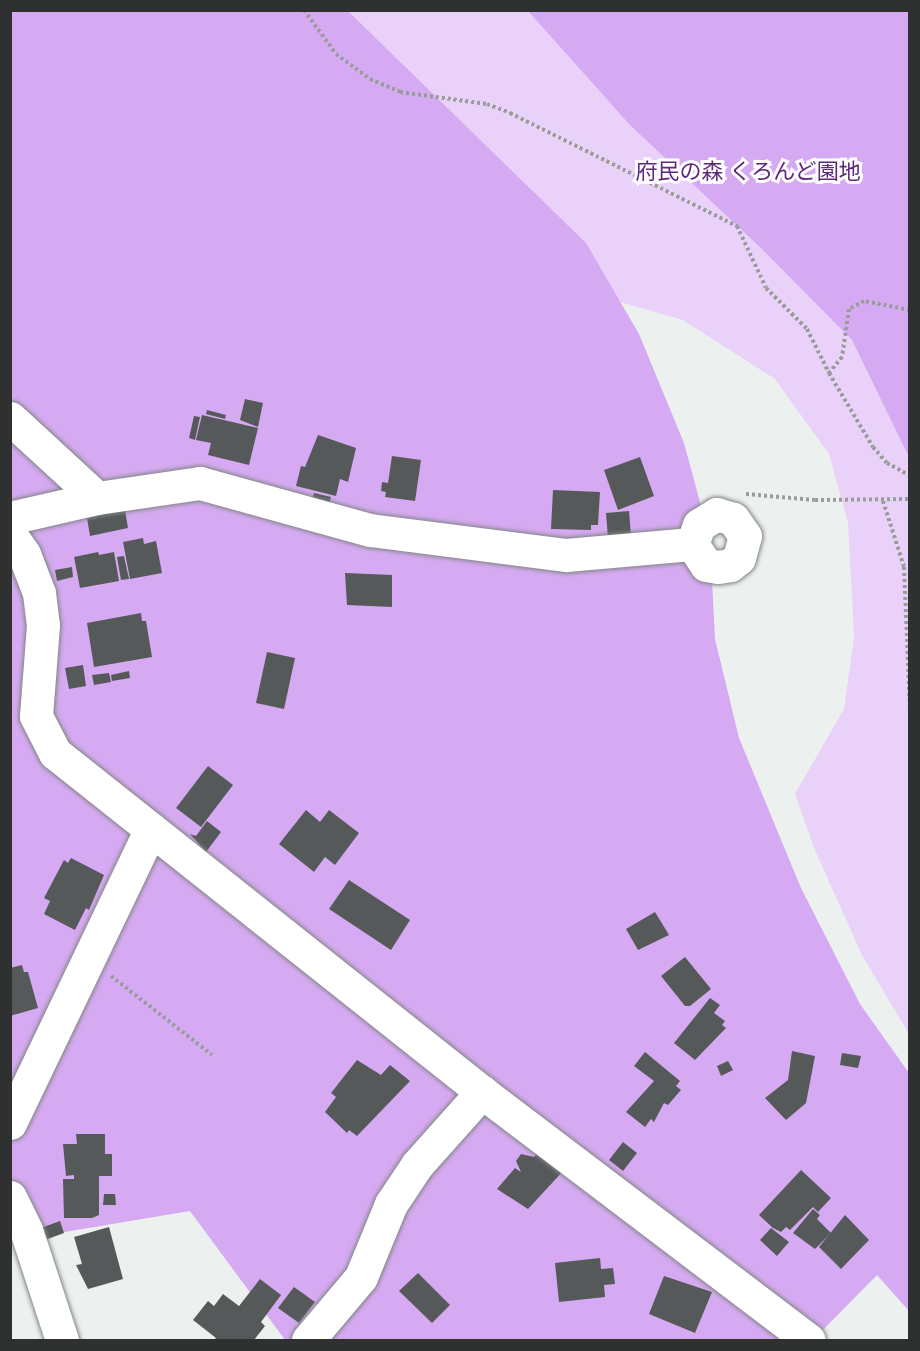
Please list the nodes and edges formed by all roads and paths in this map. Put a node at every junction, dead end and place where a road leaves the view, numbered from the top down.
1 (304, 10) edge
2 (909, 310) edge
3 (829, 373) junction
4 (10, 418) edge
5 (909, 476) edge
6 (97, 498) junction
7 (909, 499) edge
8 (884, 501) junction
9 (727, 515) junction
10 (10, 518) edge
11 (10, 534) edge
12 (692, 544) junction
13 (909, 711) edge
14 (151, 829) junction
15 (89, 956) junction
16 (213, 1055) dead end
17 (482, 1092) junction
18 (10, 1123) edge
19 (10, 1197) edge
20 (62, 1341) edge
21 (308, 1341) edge
22 (809, 1341) edge

1 - 3 path
2 - 3 path
3 - 5 path
4 - 6 street
6 - 10 street
6 - 12 street
7 - 8 path
8 - 9 path
8 - 13 path
9 - 12 street
9 - 12 street
11 - 14 street
14 - 15 street
14 - 17 street
15 - 16 path
15 - 18 street
17 - 21 street
17 - 22 street
19 - 20 street

